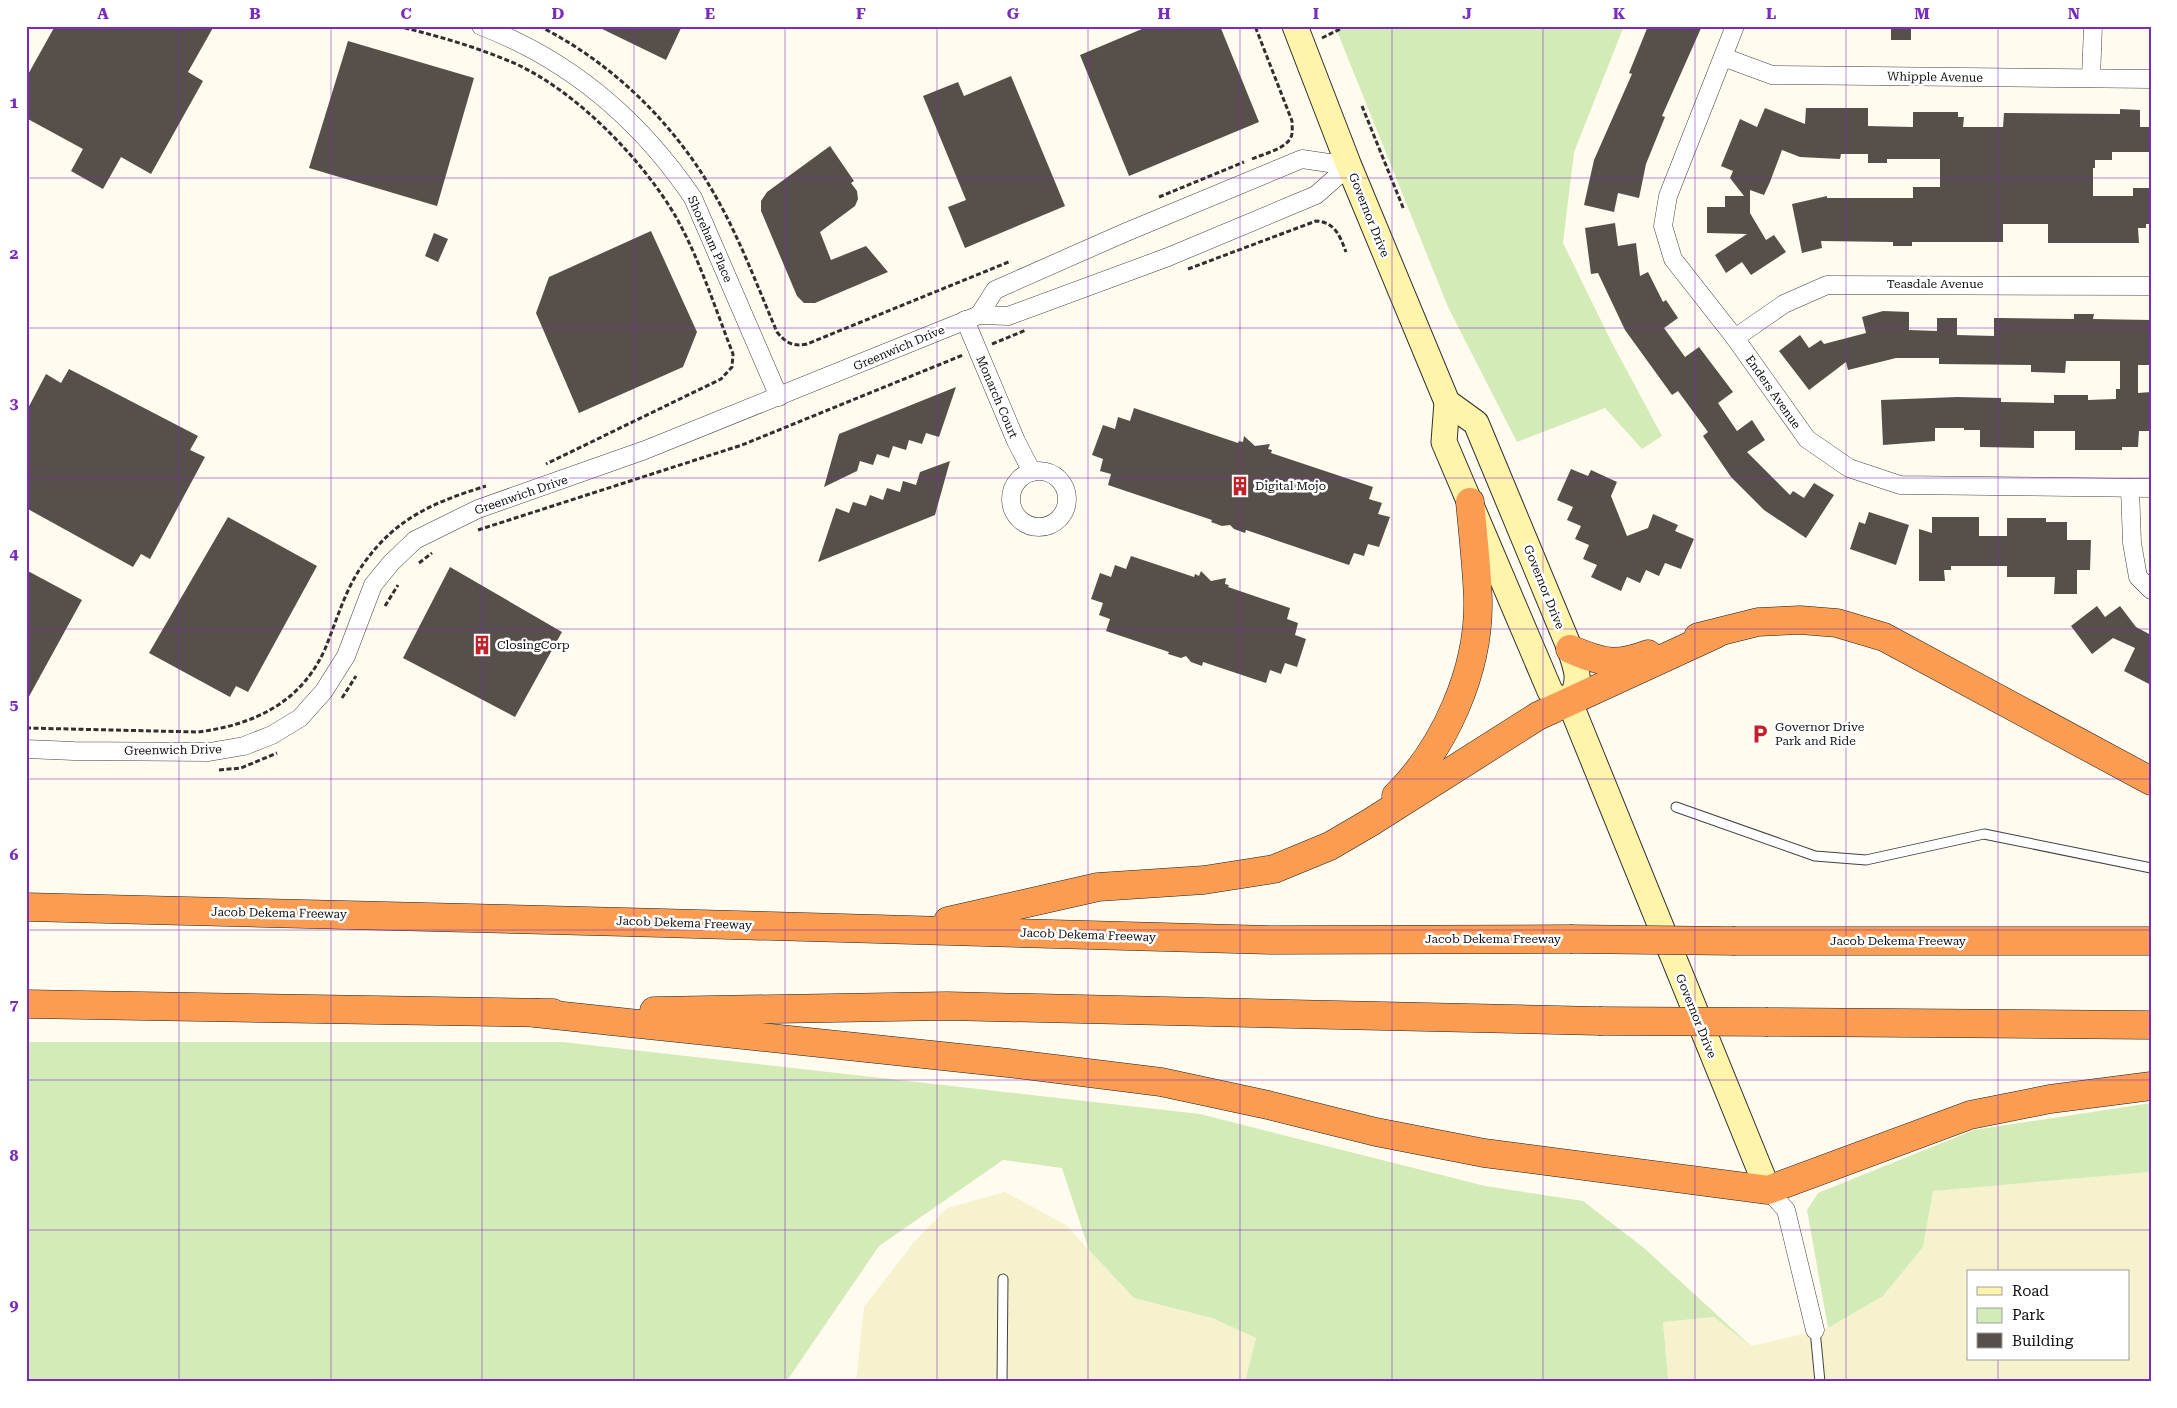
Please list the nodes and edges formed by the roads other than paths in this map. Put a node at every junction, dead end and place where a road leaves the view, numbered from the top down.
1 (481, 26) edge
2 (1735, 26) edge
3 (2093, 26) edge
4 (1299, 37) edge
5 (1723, 57) junction
6 (2091, 78) junction
7 (2151, 79) edge
8 (1349, 166) junction
9 (2151, 286) edge
10 (972, 318) junction
11 (1735, 338) junction
12 (778, 398) junction
13 (1447, 402) junction
14 (1032, 472) dead end
15 (2130, 488) junction
16 (2151, 488) edge
17 (1470, 502) junction
18 (2151, 590) edge
19 (1716, 634) junction
20 (1570, 649) junction
21 (1570, 703) junction
22 (26, 749) edge
23 (2151, 781) edge
24 (1676, 807) dead end
25 (1371, 822) junction
26 (2151, 868) edge
27 (26, 907) edge
28 (910, 930) junction
29 (2151, 941) edge
30 (26, 1004) edge
31 (535, 1013) junction
32 (2151, 1025) edge
33 (2151, 1086) edge
34 (1768, 1190) junction
35 (1003, 1278) dead end
36 (1815, 1330) joint
37 (1002, 1382) edge
38 (1820, 1382) edge

1 - 12 street, Shoreham Place
2 - 5 street, Enders Avenue
3 - 6 street
4 - 8 main road, Governor Drive
5 - 6 street, Whipple Avenue
5 - 11 street, Enders Avenue
6 - 7 street, Whipple Avenue
8 - 10 street, Greenwich Drive
8 - 10 street
8 - 13 main road, Governor Drive
9 - 11 street, Teasdale Avenue
10 - 12 street, Greenwich Drive
10 - 14 street, Monarch Court
11 - 15 street, Enders Avenue
12 - 22 street, Greenwich Drive
13 - 17 main road, Governor Drive
13 - 20 main road, Governor Drive
15 - 16 street, Enders Avenue
15 - 18 street
17 - 21 main road, Governor Drive
17 - 25 highway
19 - 20 highway
19 - 21 highway
19 - 23 highway
20 - 21 main road, Governor Drive
21 - 25 highway
21 - 34 main road, Governor Drive
24 - 26 lane
25 - 28 highway
27 - 28 highway, Jacob Dekema Freeway
28 - 29 highway, Jacob Dekema Freeway, bridge
30 - 31 highway
31 - 32 highway, bridge
31 - 34 highway
33 - 34 highway
34 - 36 street, Governor Drive
35 - 37 lane
36 - 38 lane

